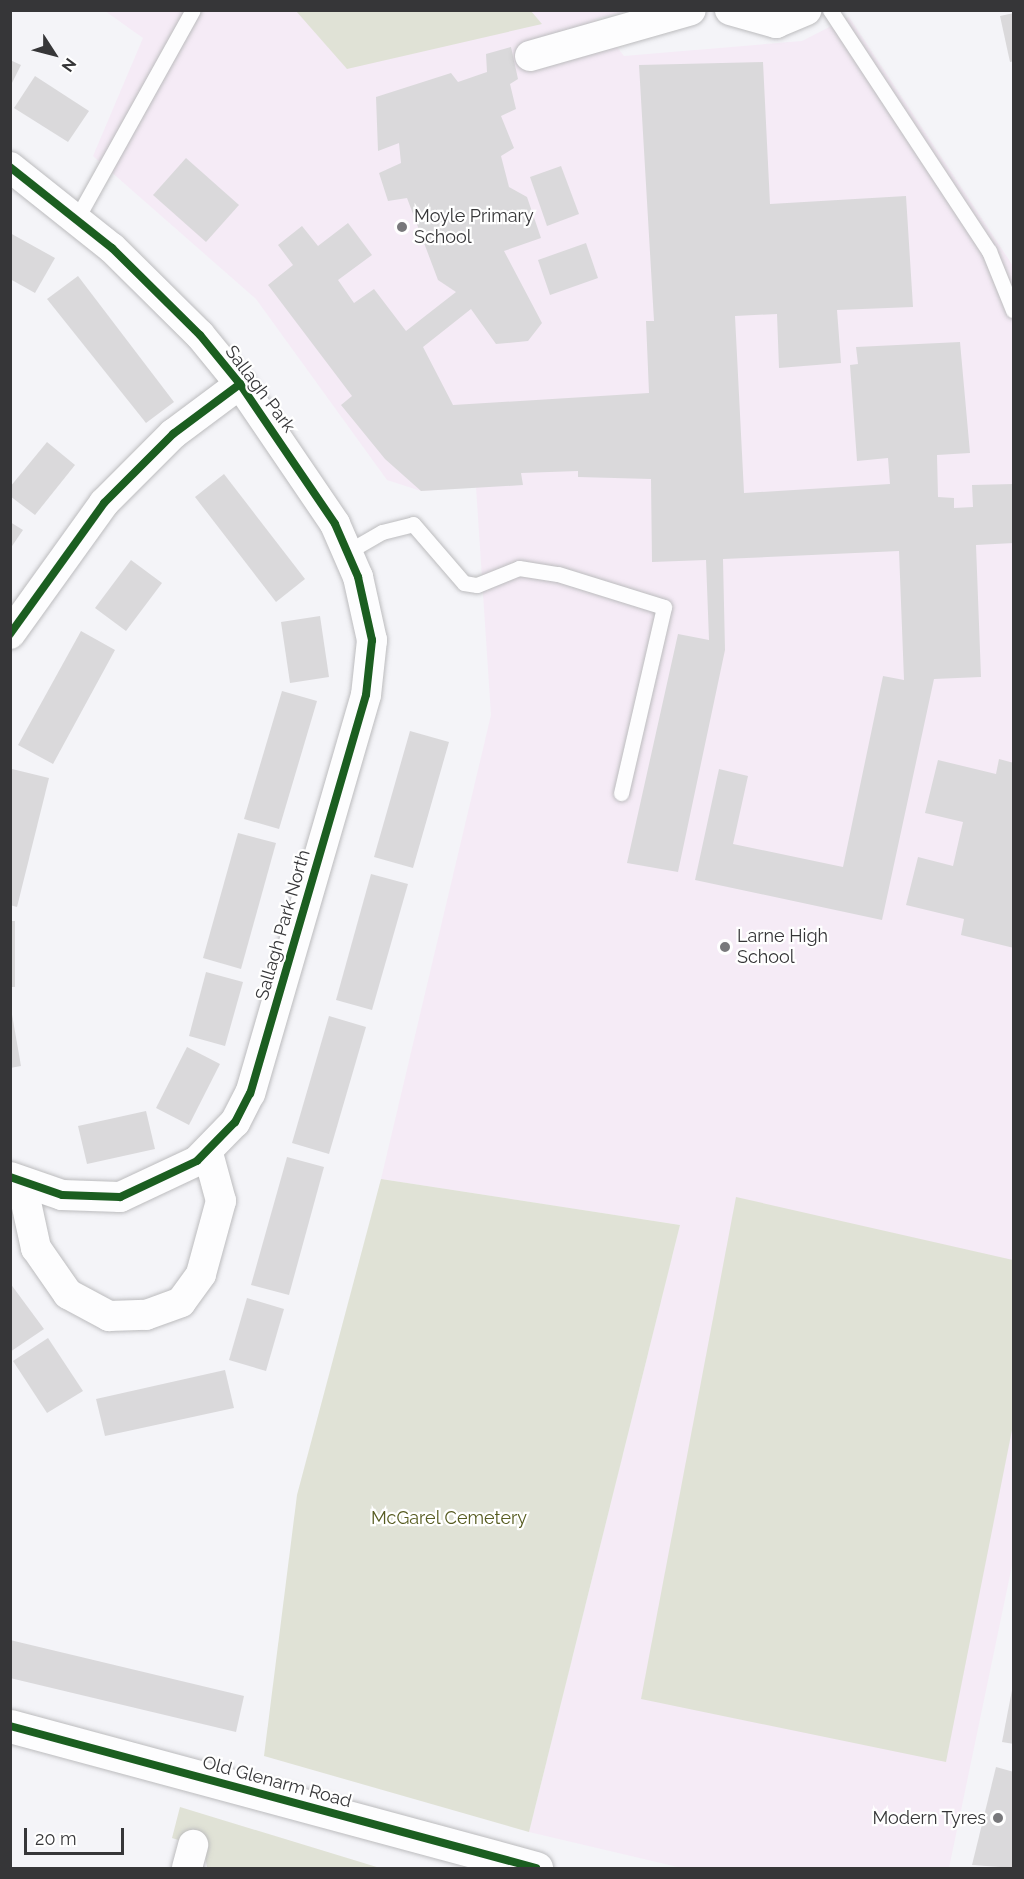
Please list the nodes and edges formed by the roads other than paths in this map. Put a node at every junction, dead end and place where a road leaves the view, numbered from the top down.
1 (193, 10) edge
2 (691, 10) edge
3 (730, 10) edge
4 (806, 10) edge
5 (830, 10) edge
6 (530, 56) dead end
7 (10, 167) edge
8 (77, 218) junction
9 (1013, 310) edge
10 (240, 384) junction
11 (349, 551) junction
12 (10, 634) edge
13 (366, 695) joint
14 (621, 793) dead end
15 (208, 1153) junction
16 (16, 1180) edge
17 (10, 1726) edge
18 (536, 1869) edge

1 - 8 lane
2 - 6 street
3 - 4 street
5 - 9 lane
7 - 8 street, Sallagh Park
8 - 10 street, Sallagh Park
10 - 11 street, Sallagh Park
10 - 12 street
11 - 13 street, Sallagh Park
11 - 14 lane
13 - 15 street, Sallagh Park North
15 - 16 street
15 - 16 street
17 - 18 street, Old Glenarm Road

